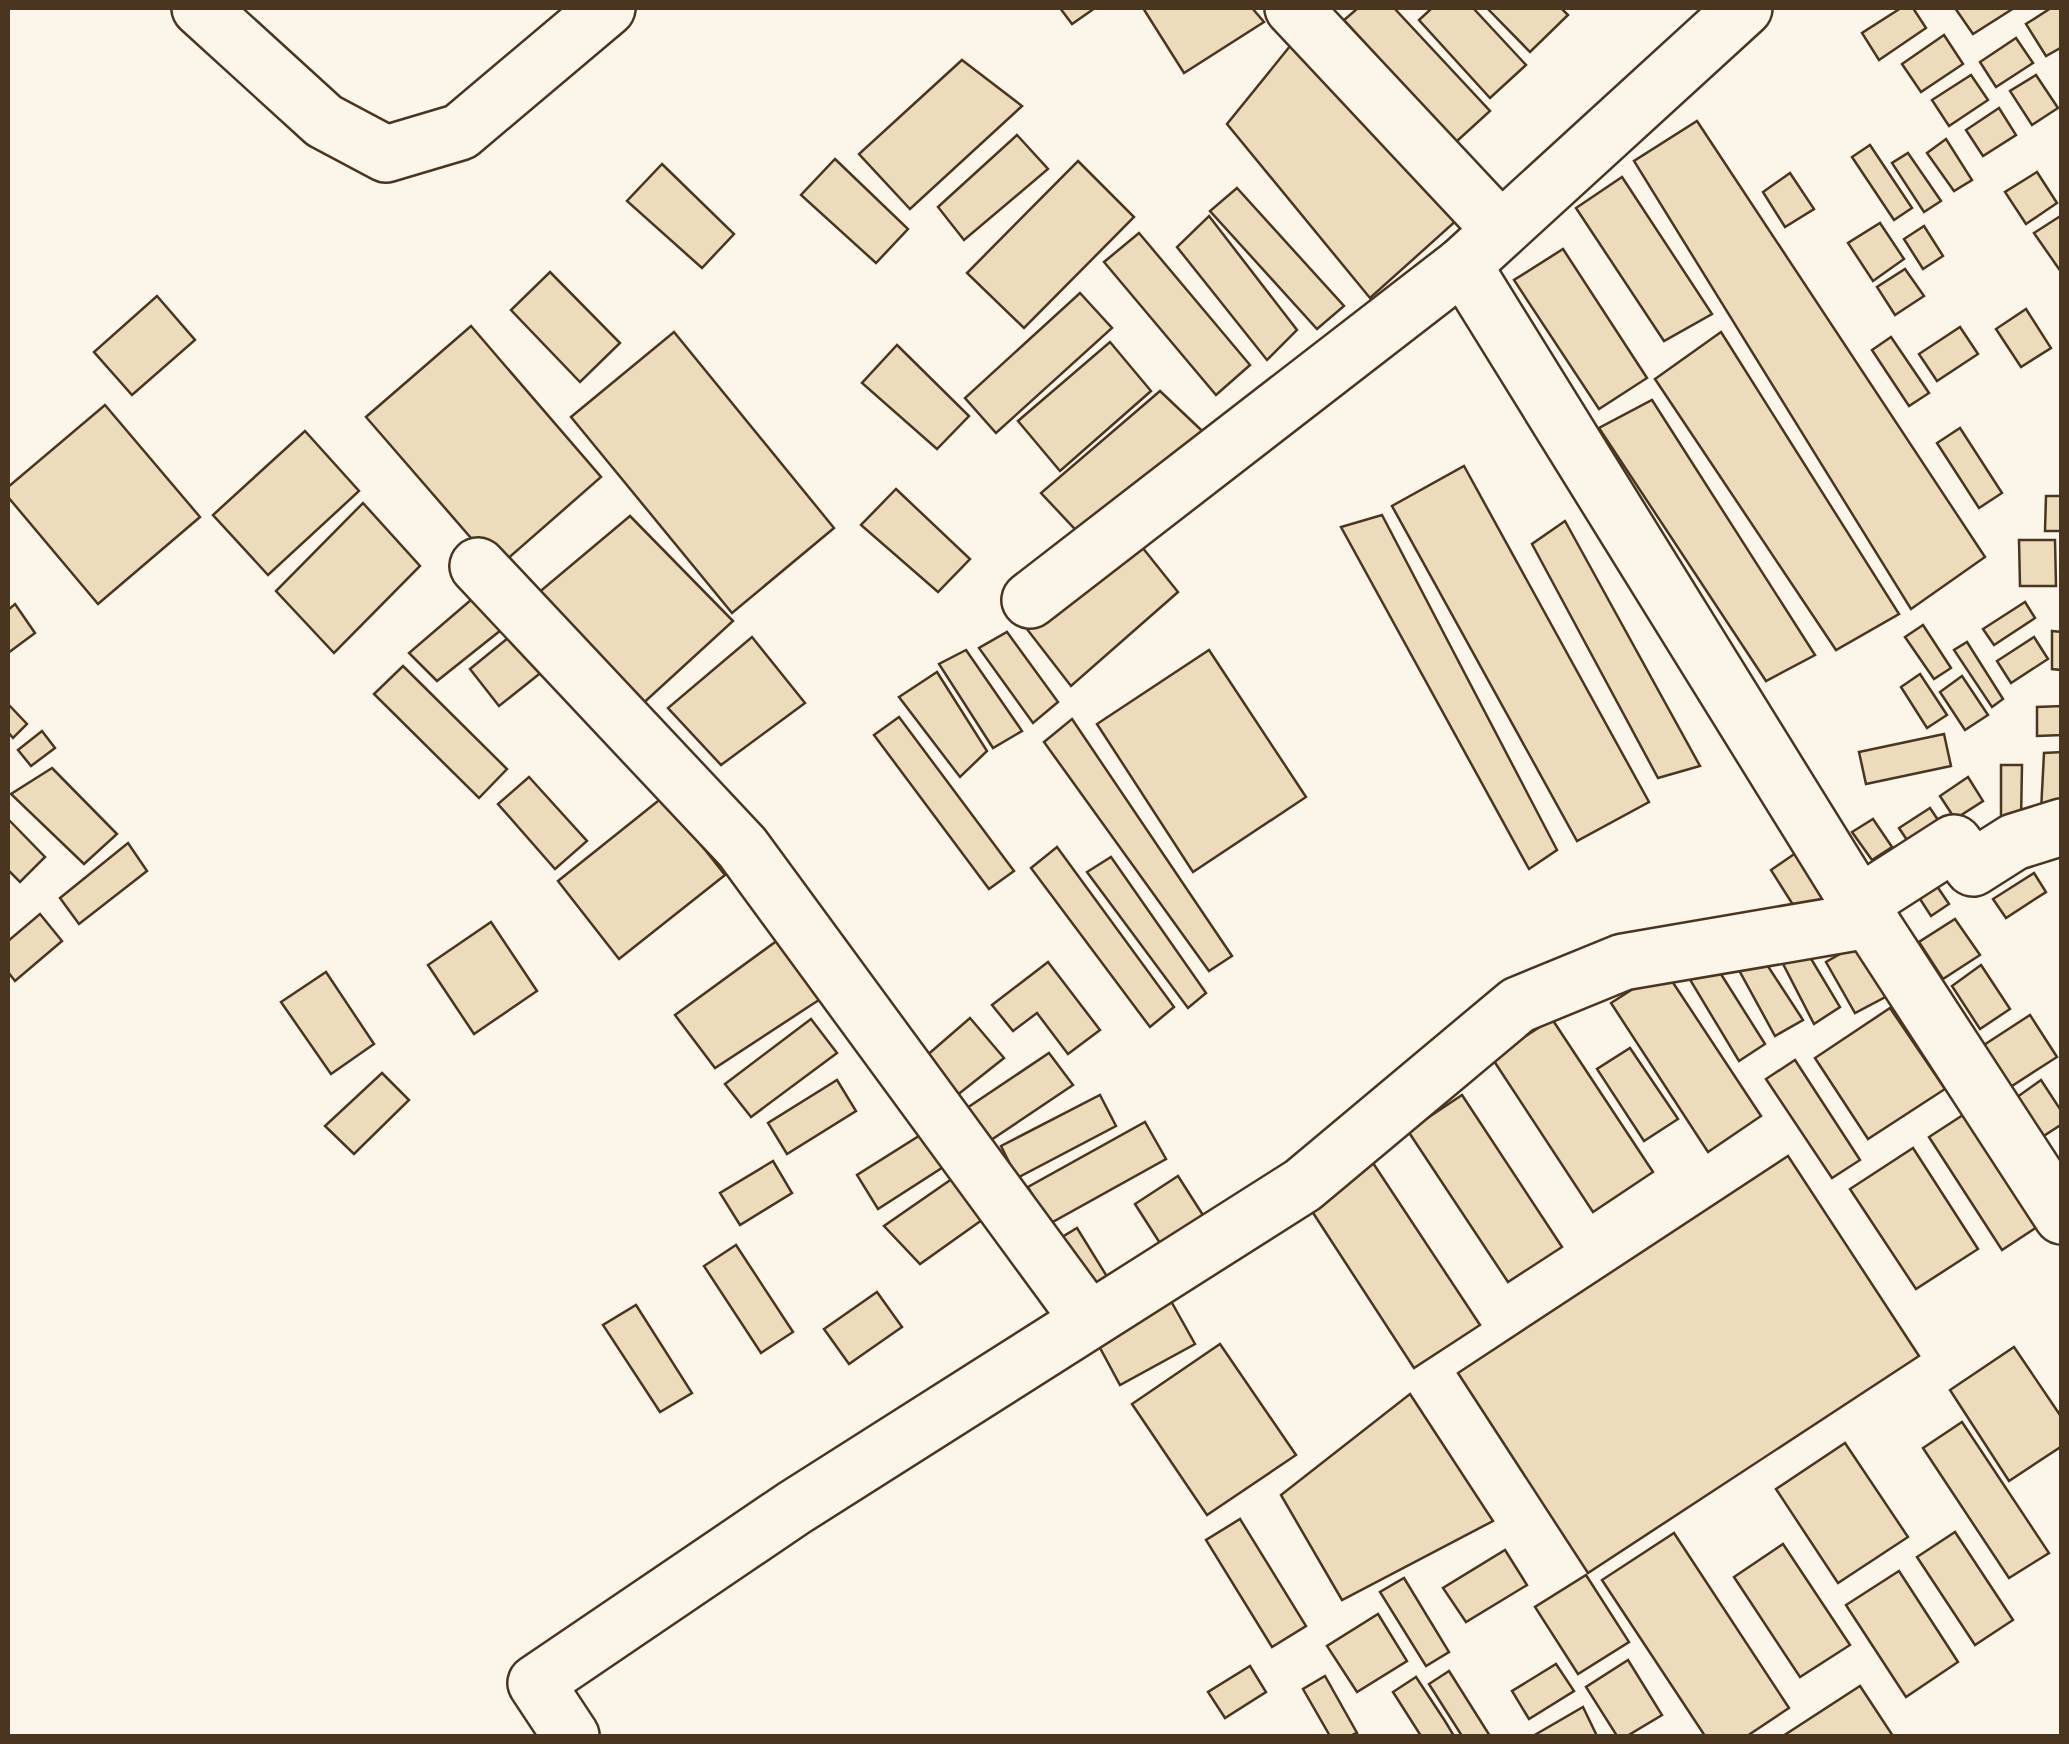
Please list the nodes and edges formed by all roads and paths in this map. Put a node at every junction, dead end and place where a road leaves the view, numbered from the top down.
1 (200, 8) edge
2 (607, 8) edge
3 (1293, 8) edge
4 (1744, 8) edge
5 (1482, 247) junction
6 (478, 566) dead end
7 (1030, 600) dead end
8 (2062, 827) edge
9 (1864, 912) junction
10 (2062, 1216) edge
11 (1089, 1320) junction
12 (570, 1736) edge

1 - 2 street
3 - 5 street
4 - 5 street
5 - 7 street
5 - 9 street
6 - 11 street
8 - 9 street
9 - 10 street
9 - 11 street
11 - 12 street

